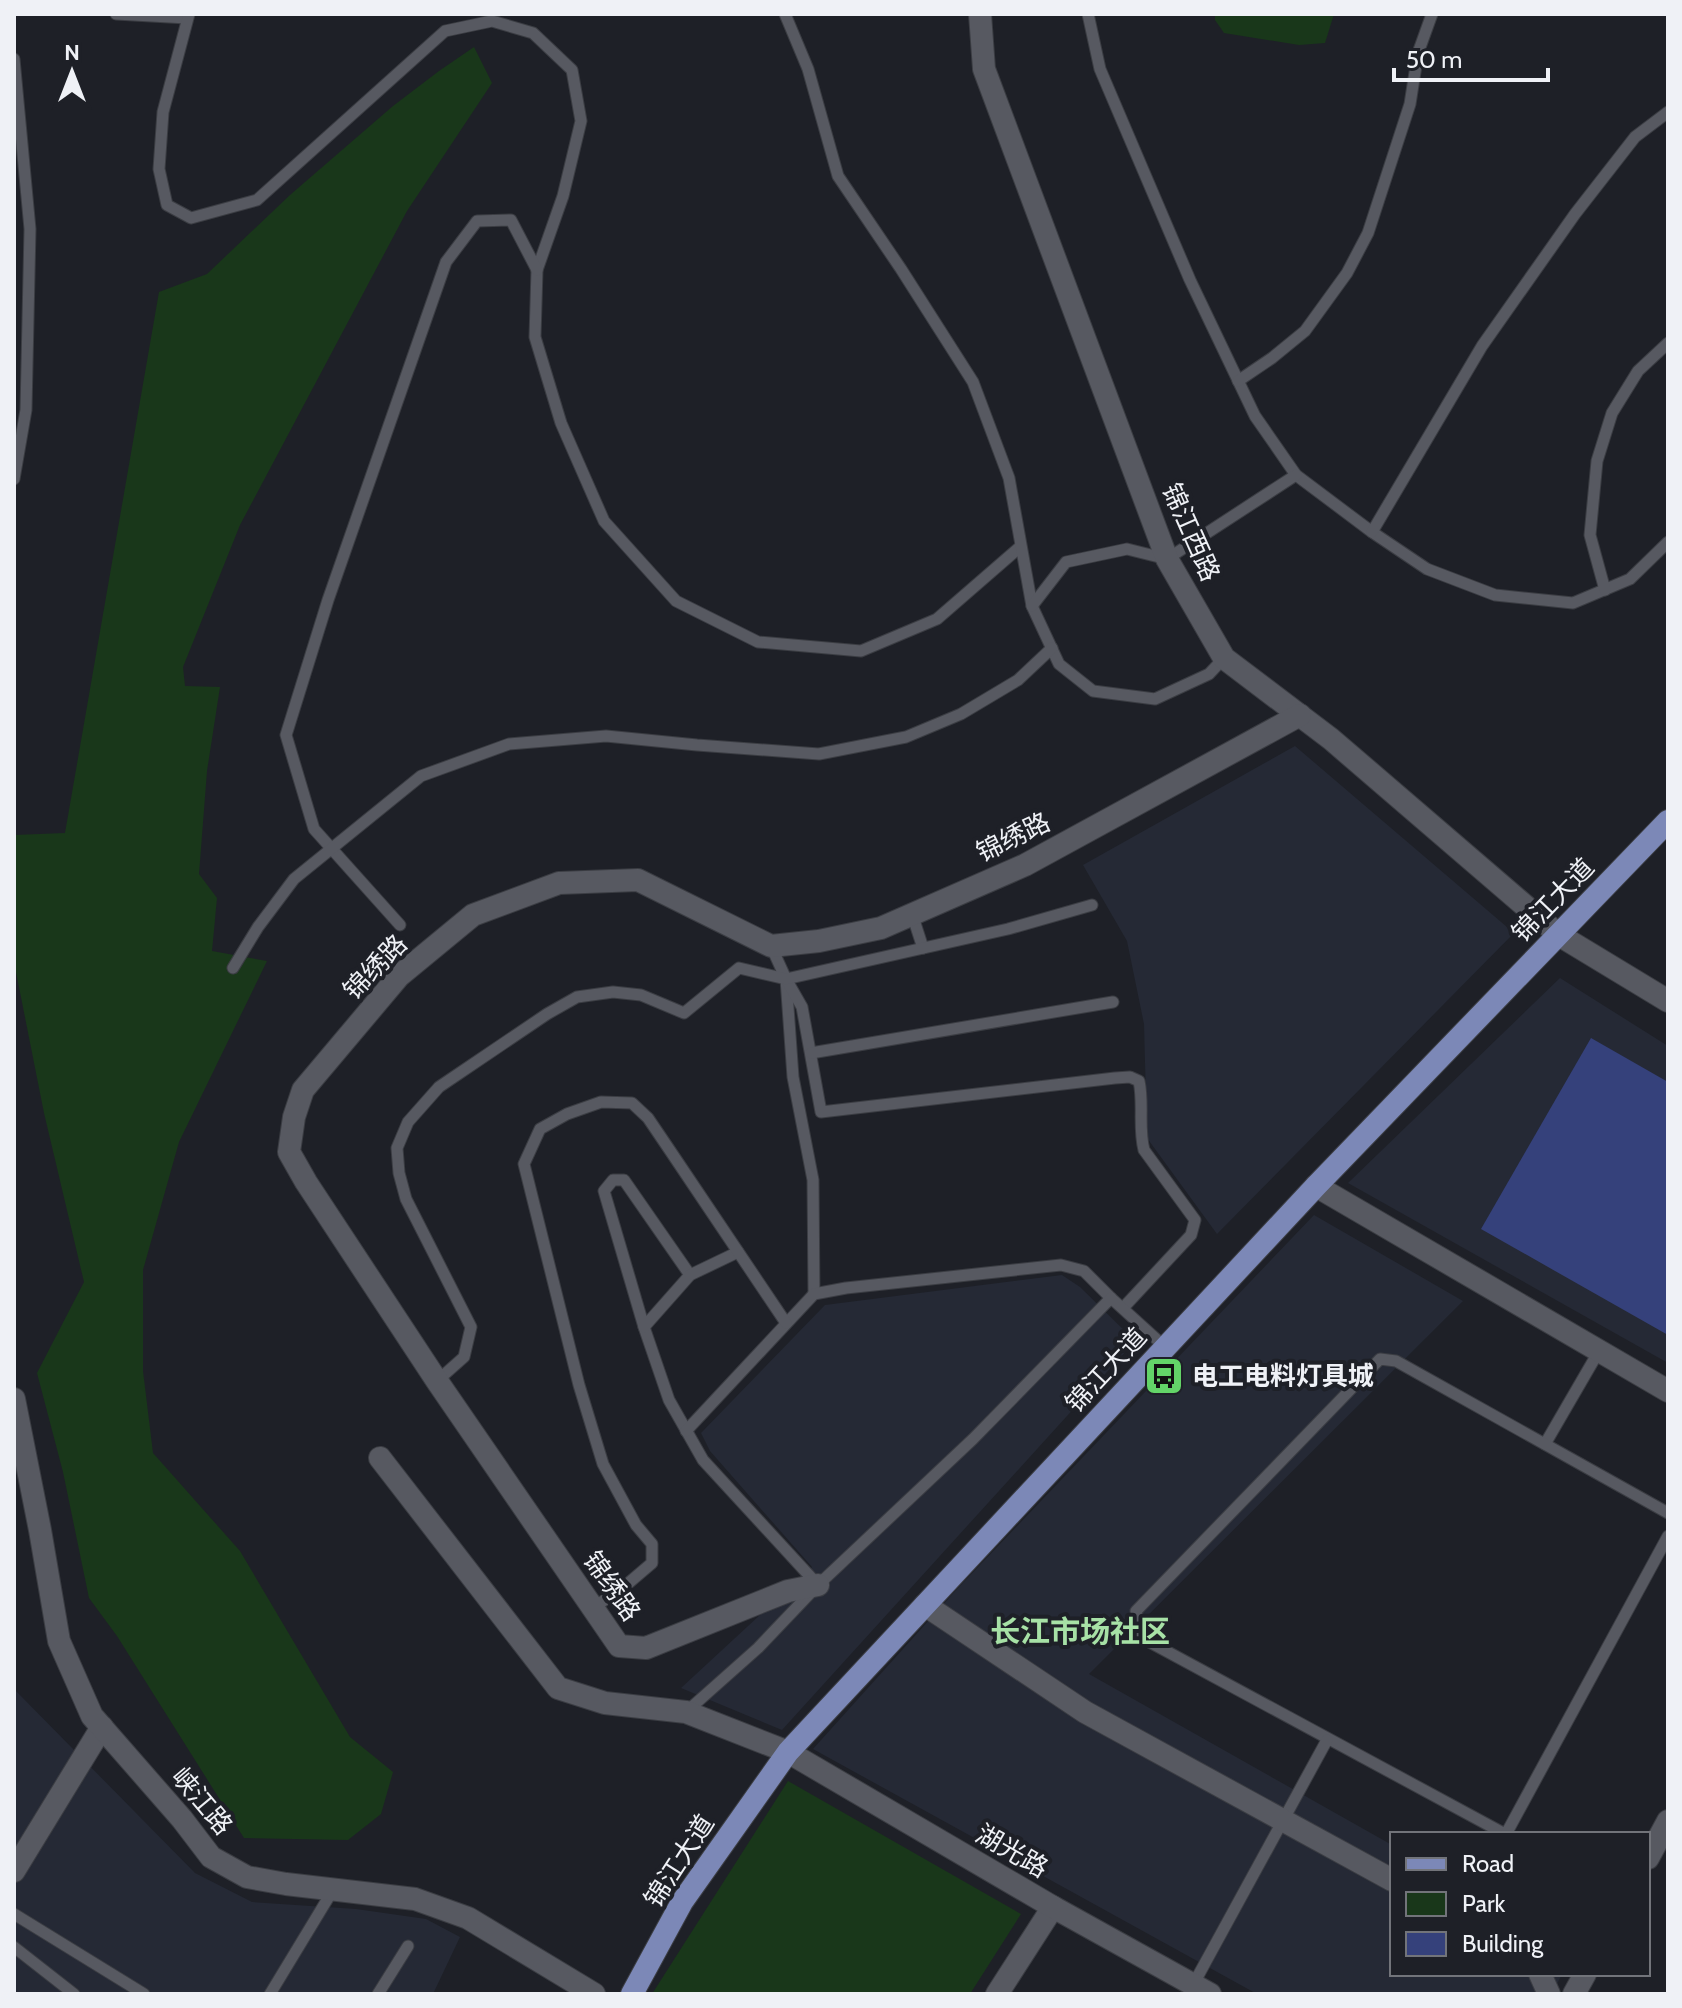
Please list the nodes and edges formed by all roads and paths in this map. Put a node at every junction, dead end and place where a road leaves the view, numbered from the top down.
1 (116, 14) edge
2 (785, 14) edge
3 (980, 14) edge
4 (1088, 14) edge
5 (1432, 14) edge
6 (188, 16) edge
7 (14, 59) edge
8 (1668, 112) edge
9 (537, 270) junction
10 (1668, 343) edge
11 (1238, 381) junction
12 (1296, 475) junction
13 (14, 479) edge
14 (1372, 532) junction
15 (1020, 547) junction
16 (1666, 548) edge
17 (1167, 559) junction
18 (1605, 590) junction
19 (1032, 606) junction
20 (1052, 648) junction
21 (1224, 658) junction
22 (1300, 715) junction
23 (1668, 821) edge
24 (331, 847) junction
25 (1092, 905) dead end
26 (912, 914) junction
27 (400, 925) dead end
28 (1559, 935) junction
29 (771, 946) junction
30 (923, 948) junction
31 (233, 968) dead end
32 (786, 979) junction
33 (1668, 1001) edge
34 (1113, 1002) dead end
35 (811, 1053) junction
36 (1316, 1186) junction
37 (738, 1252) junction
38 (690, 1275) junction
39 (814, 1294) junction
40 (1111, 1298) junction
41 (1123, 1308) junction
42 (786, 1323) junction
43 (644, 1327) junction
44 (1165, 1347) junction
45 (1599, 1351) junction
46 (437, 1381) junction
47 (1668, 1391) edge
48 (14, 1399) edge
49 (686, 1431) junction
50 (1545, 1444) junction
51 (380, 1458) dead end
52 (1668, 1513) edge
53 (1668, 1536) edge
54 (818, 1585) junction
55 (925, 1605) junction
56 (593, 1608) junction
57 (686, 1712) junction
58 (102, 1727) junction
59 (1327, 1740) junction
60 (788, 1752) junction
61 (1283, 1820) junction
62 (1668, 1821) edge
63 (1501, 1832) edge
64 (1506, 1832) edge
65 (1650, 1854) edge
66 (14, 1871) edge
67 (1390, 1879) edge
68 (333, 1890) junction
69 (1053, 1907) junction
70 (14, 1914) edge
71 (408, 1946) dead end
72 (14, 1947) edge
73 (1584, 1976) edge
74 (1202, 1989) edge
75 (74, 1994) edge
76 (144, 1994) edge
77 (270, 1994) edge
78 (378, 1994) edge
79 (594, 1994) edge
80 (632, 1994) edge
81 (997, 1994) edge
82 (1574, 1994) edge

1 - 6 lane
2 - 15 lane
3 - 17 street, 锦江西路
4 - 11 lane
5 - 11 lane
6 - 9 lane
7 - 13 lane
8 - 14 lane
9 - 15 lane
9 - 24 lane
10 - 18 lane
11 - 12 lane
12 - 14 lane
12 - 17 lane
14 - 18 lane
15 - 19 lane
16 - 18 lane
17 - 19 lane
17 - 21 street, 锦江西路
19 - 20 lane
20 - 21 lane
20 - 24 lane
21 - 22 street, 锦江西路
22 - 26 street, 锦绣路
22 - 28 street, 锦江西路
23 - 28 main road, 锦江大道
24 - 27 lane
24 - 31 lane
25 - 30 lane
26 - 29 street, 锦绣路
26 - 30 lane
28 - 33 street, 锦江西路
28 - 36 main road, 锦江大道
29 - 32 lane
29 - 46 street, 锦绣路
30 - 32 lane
32 - 35 lane
32 - 39 lane
32 - 46 lane
34 - 35 lane
35 - 41 lane
36 - 44 main road, 锦江大道
36 - 45 street
37 - 38 lane
37 - 42 lane
37 - 56 lane
38 - 43 lane
38 - 43 lane
39 - 40 lane
39 - 42 lane
40 - 41 lane
40 - 54 lane
41 - 44 lane
42 - 49 lane
43 - 49 lane
44 - 55 main road, 锦江大道
45 - 47 street
45 - 50 lane
46 - 56 street, 锦绣路
48 - 58 street, 峡江路
49 - 54 lane
50 - 52 lane
50 - 59 lane
51 - 57 street, 湖光路
53 - 64 lane
54 - 56 street, 锦绣路
54 - 57 lane
55 - 60 main road, 锦江大道
55 - 61 street
57 - 60 street, 湖光路
58 - 66 street
58 - 68 street, 峡江路
59 - 61 lane
59 - 63 lane
60 - 69 street, 湖光路
60 - 80 main road, 锦江大道
61 - 67 street
61 - 74 lane
62 - 65 street
68 - 77 lane
68 - 79 street, 峡江路
69 - 74 street, 湖光路
69 - 81 street
70 - 76 lane
71 - 78 lane
72 - 75 lane
73 - 82 street

